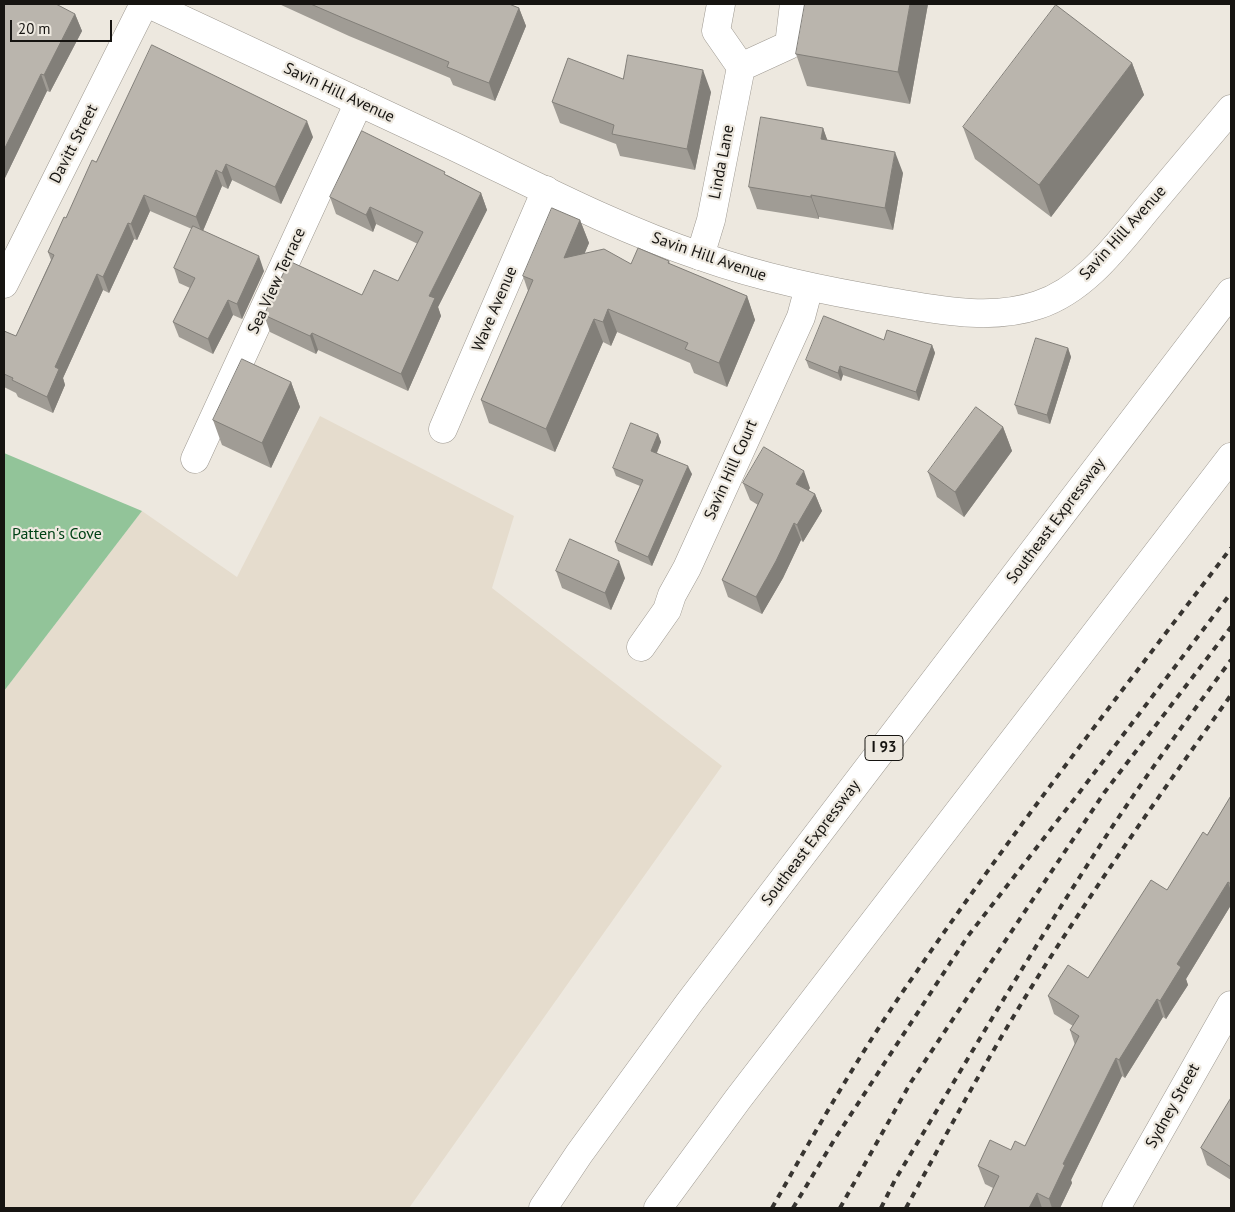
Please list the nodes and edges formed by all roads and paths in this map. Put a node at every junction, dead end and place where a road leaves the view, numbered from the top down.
1 (144, 4) edge
2 (149, 4) edge
3 (722, 4) edge
4 (794, 4) edge
5 (741, 67) junction
6 (359, 102) junction
7 (1231, 109) edge
8 (546, 190) junction
9 (700, 256) junction
10 (4, 284) edge
11 (809, 287) junction
12 (1231, 292) edge
13 (443, 429) dead end
14 (1231, 457) edge
15 (194, 459) dead end
16 (641, 647) dead end
17 (1231, 1005) edge
18 (543, 1208) edge
19 (658, 1208) edge
20 (1116, 1208) edge

1 - 10 main road, Davitt Street
2 - 6 main road, Savin Hill Avenue
3 - 5 main road
4 - 5 main road
5 - 9 main road, Linda Lane
6 - 8 main road, Savin Hill Avenue
6 - 15 main road, Sea View Terrace
7 - 11 main road, Savin Hill Avenue
8 - 9 main road, Savin Hill Avenue
8 - 13 main road, Wave Avenue
9 - 11 main road, Savin Hill Avenue
11 - 16 main road, Savin Hill Court
12 - 18 main road, Southeast Expressway / I 93
14 - 19 main road
17 - 20 main road, Sydney Street

